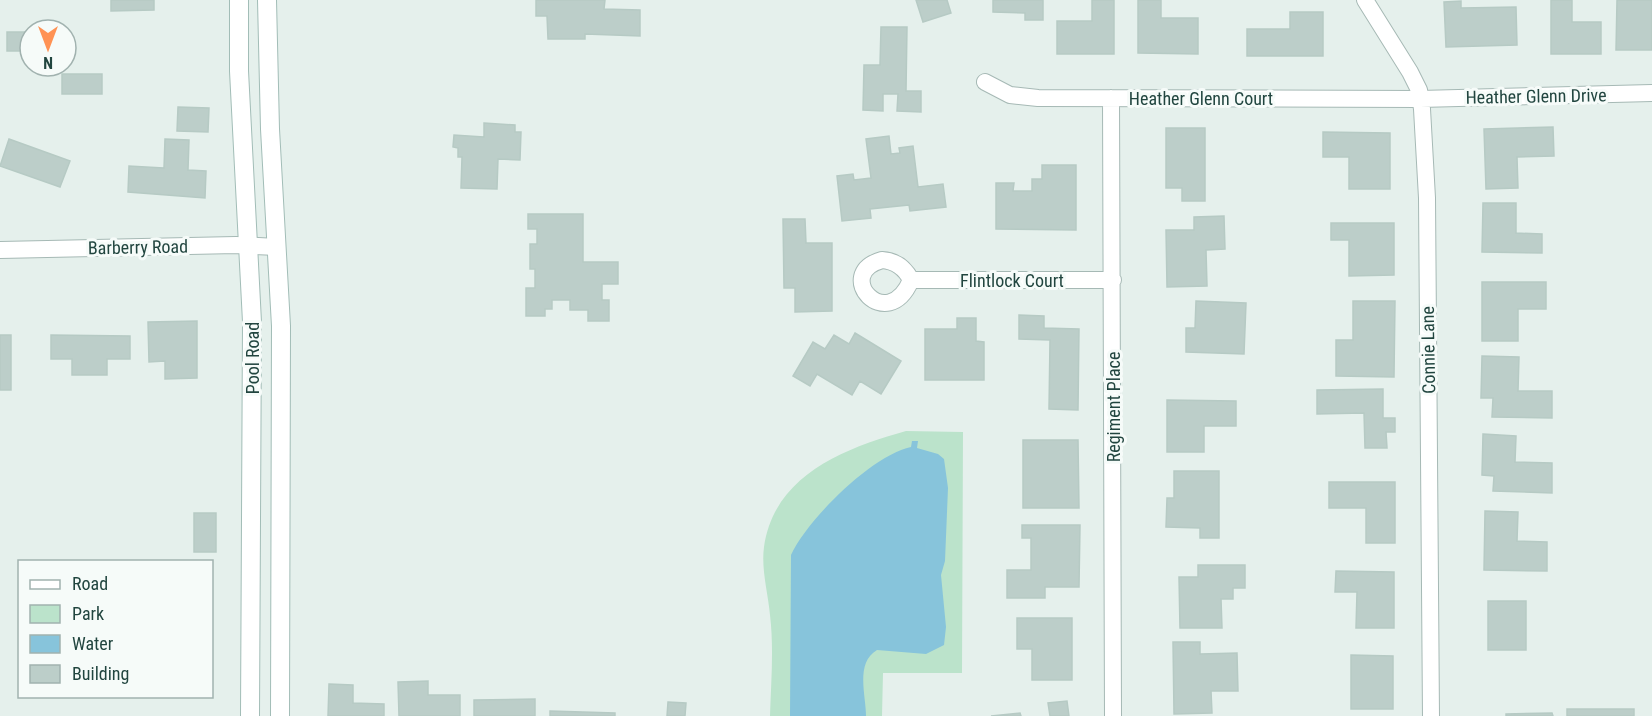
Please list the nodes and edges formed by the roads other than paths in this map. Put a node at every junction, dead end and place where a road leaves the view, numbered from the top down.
1 (239, 0) edge
2 (267, 0) edge
3 (1365, 0) edge
4 (985, 82) dead end
5 (1652, 93) edge
6 (1111, 98) junction
7 (1420, 99) junction
8 (250, 246) junction
9 (277, 247) junction
10 (0, 250) edge
11 (911, 280) dead end
12 (1113, 280) junction
13 (250, 716) edge
14 (280, 716) edge
15 (1113, 716) edge
16 (1431, 716) edge

1 - 8 main road, Pool Road
2 - 9 main road, Pool Road
3 - 7 street, Connie Lane
4 - 6 street, Heather Glenn Court
5 - 7 street, Heather Glenn Drive
6 - 7 street, Heather Glenn Court
6 - 12 street, Regiment Place
7 - 16 street, Connie Lane
8 - 9 street, Barberry Road
8 - 10 street, Barberry Road
8 - 13 main road, Pool Road
9 - 14 main road, Pool Road
11 - 12 street, Flintlock Court
12 - 15 street, Regiment Place

